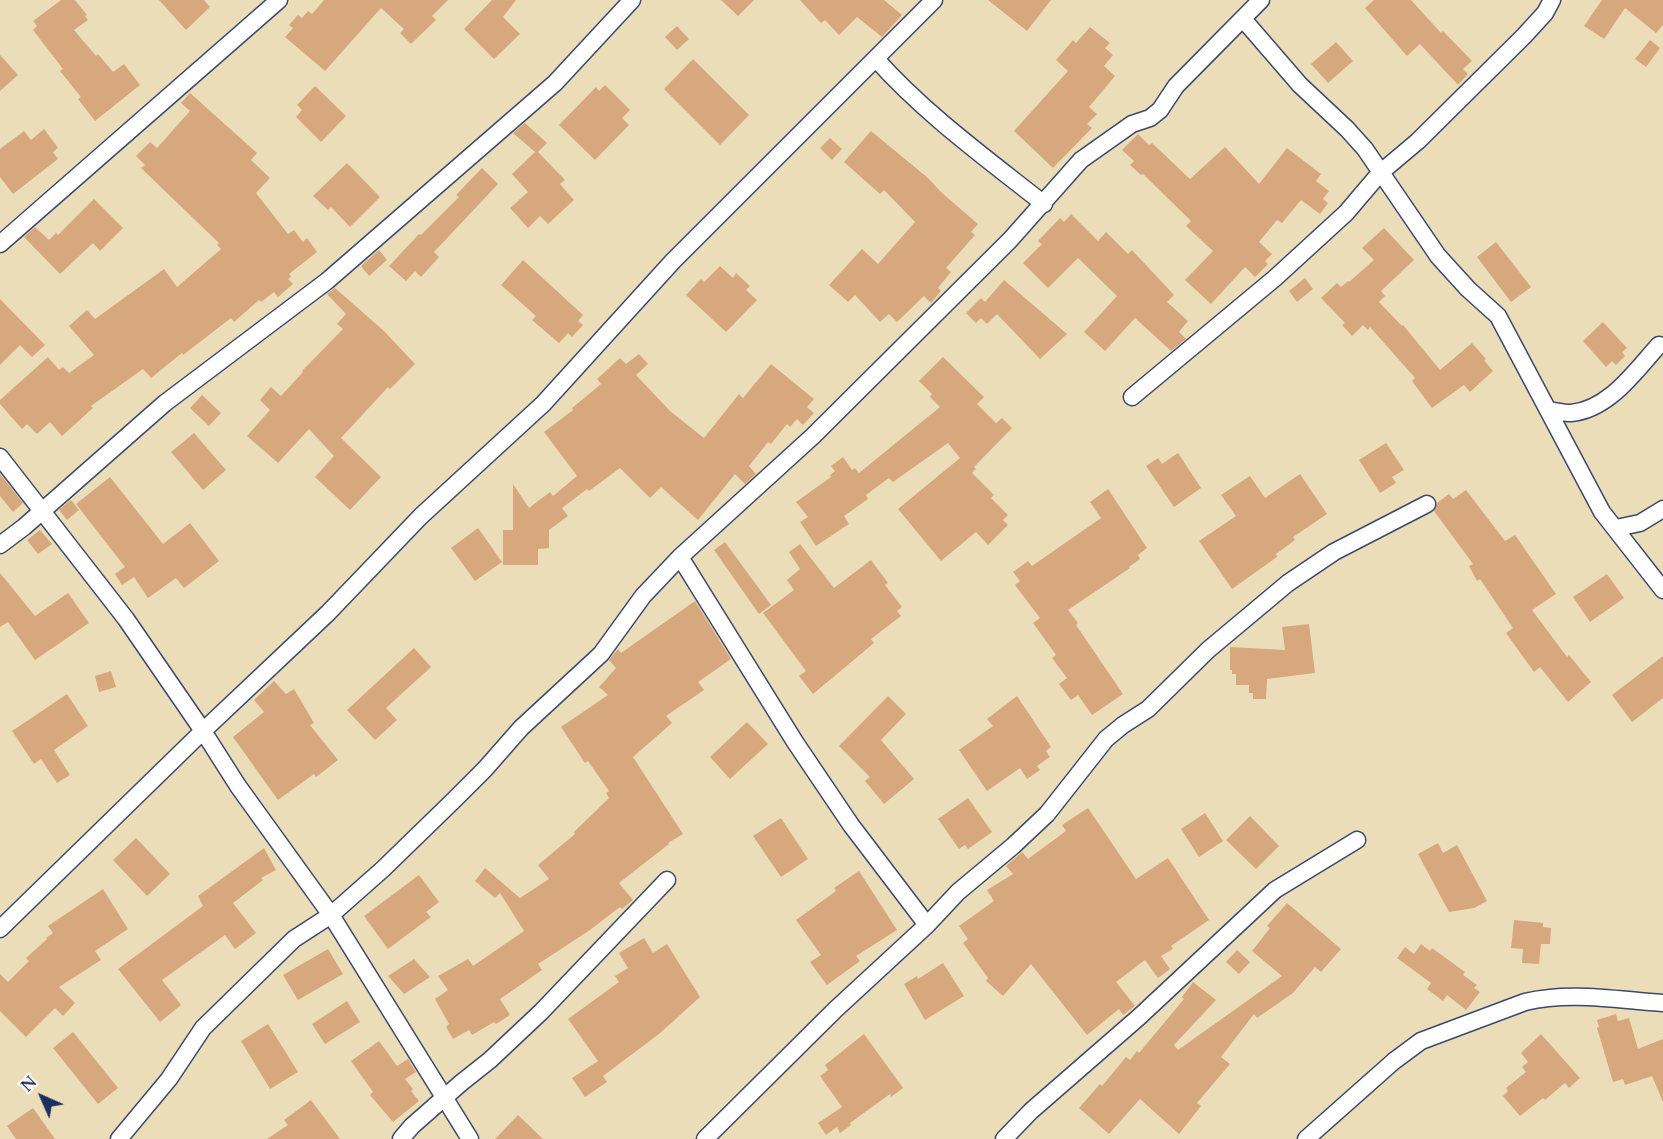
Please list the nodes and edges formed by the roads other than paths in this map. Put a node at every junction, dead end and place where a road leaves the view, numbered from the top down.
1 (279, 0) edge
2 (632, 0) edge
3 (934, 0) edge
4 (1261, 0) edge
5 (1552, 0) edge
6 (1243, 19) junction
7 (876, 59) junction
8 (1380, 173) junction
9 (1044, 204) junction
10 (0, 244) edge
11 (1659, 345) dead end
12 (1132, 397) dead end
13 (1548, 410) junction
14 (0, 457) edge
15 (1426, 504) dead end
16 (1663, 509) edge
17 (42, 510) junction
18 (1616, 528) junction
19 (0, 545) edge
20 (680, 557) junction
21 (1663, 590) edge
22 (203, 730) junction
23 (1357, 840) dead end
24 (667, 880) dead end
25 (331, 915) junction
26 (927, 925) junction
27 (0, 929) edge
28 (1663, 1003) edge
29 (444, 1098) junction
30 (119, 1139) edge
31 (401, 1139) edge
32 (470, 1139) edge
33 (705, 1139) edge
34 (1004, 1139) edge
35 (1306, 1139) edge

1 - 10 street
2 - 17 street
3 - 7 street
4 - 6 street
5 - 8 street
6 - 8 street
6 - 9 street
7 - 9 street
7 - 22 street
8 - 12 street
8 - 13 street
9 - 20 street
11 - 13 street
13 - 18 street
14 - 17 street
15 - 26 street
16 - 18 street
17 - 19 street
17 - 22 street
18 - 21 street
20 - 25 street
20 - 26 street
22 - 25 street
22 - 27 street
23 - 34 street
24 - 29 street
25 - 29 street
25 - 30 street
26 - 33 street
28 - 35 street
29 - 31 street
29 - 32 street

